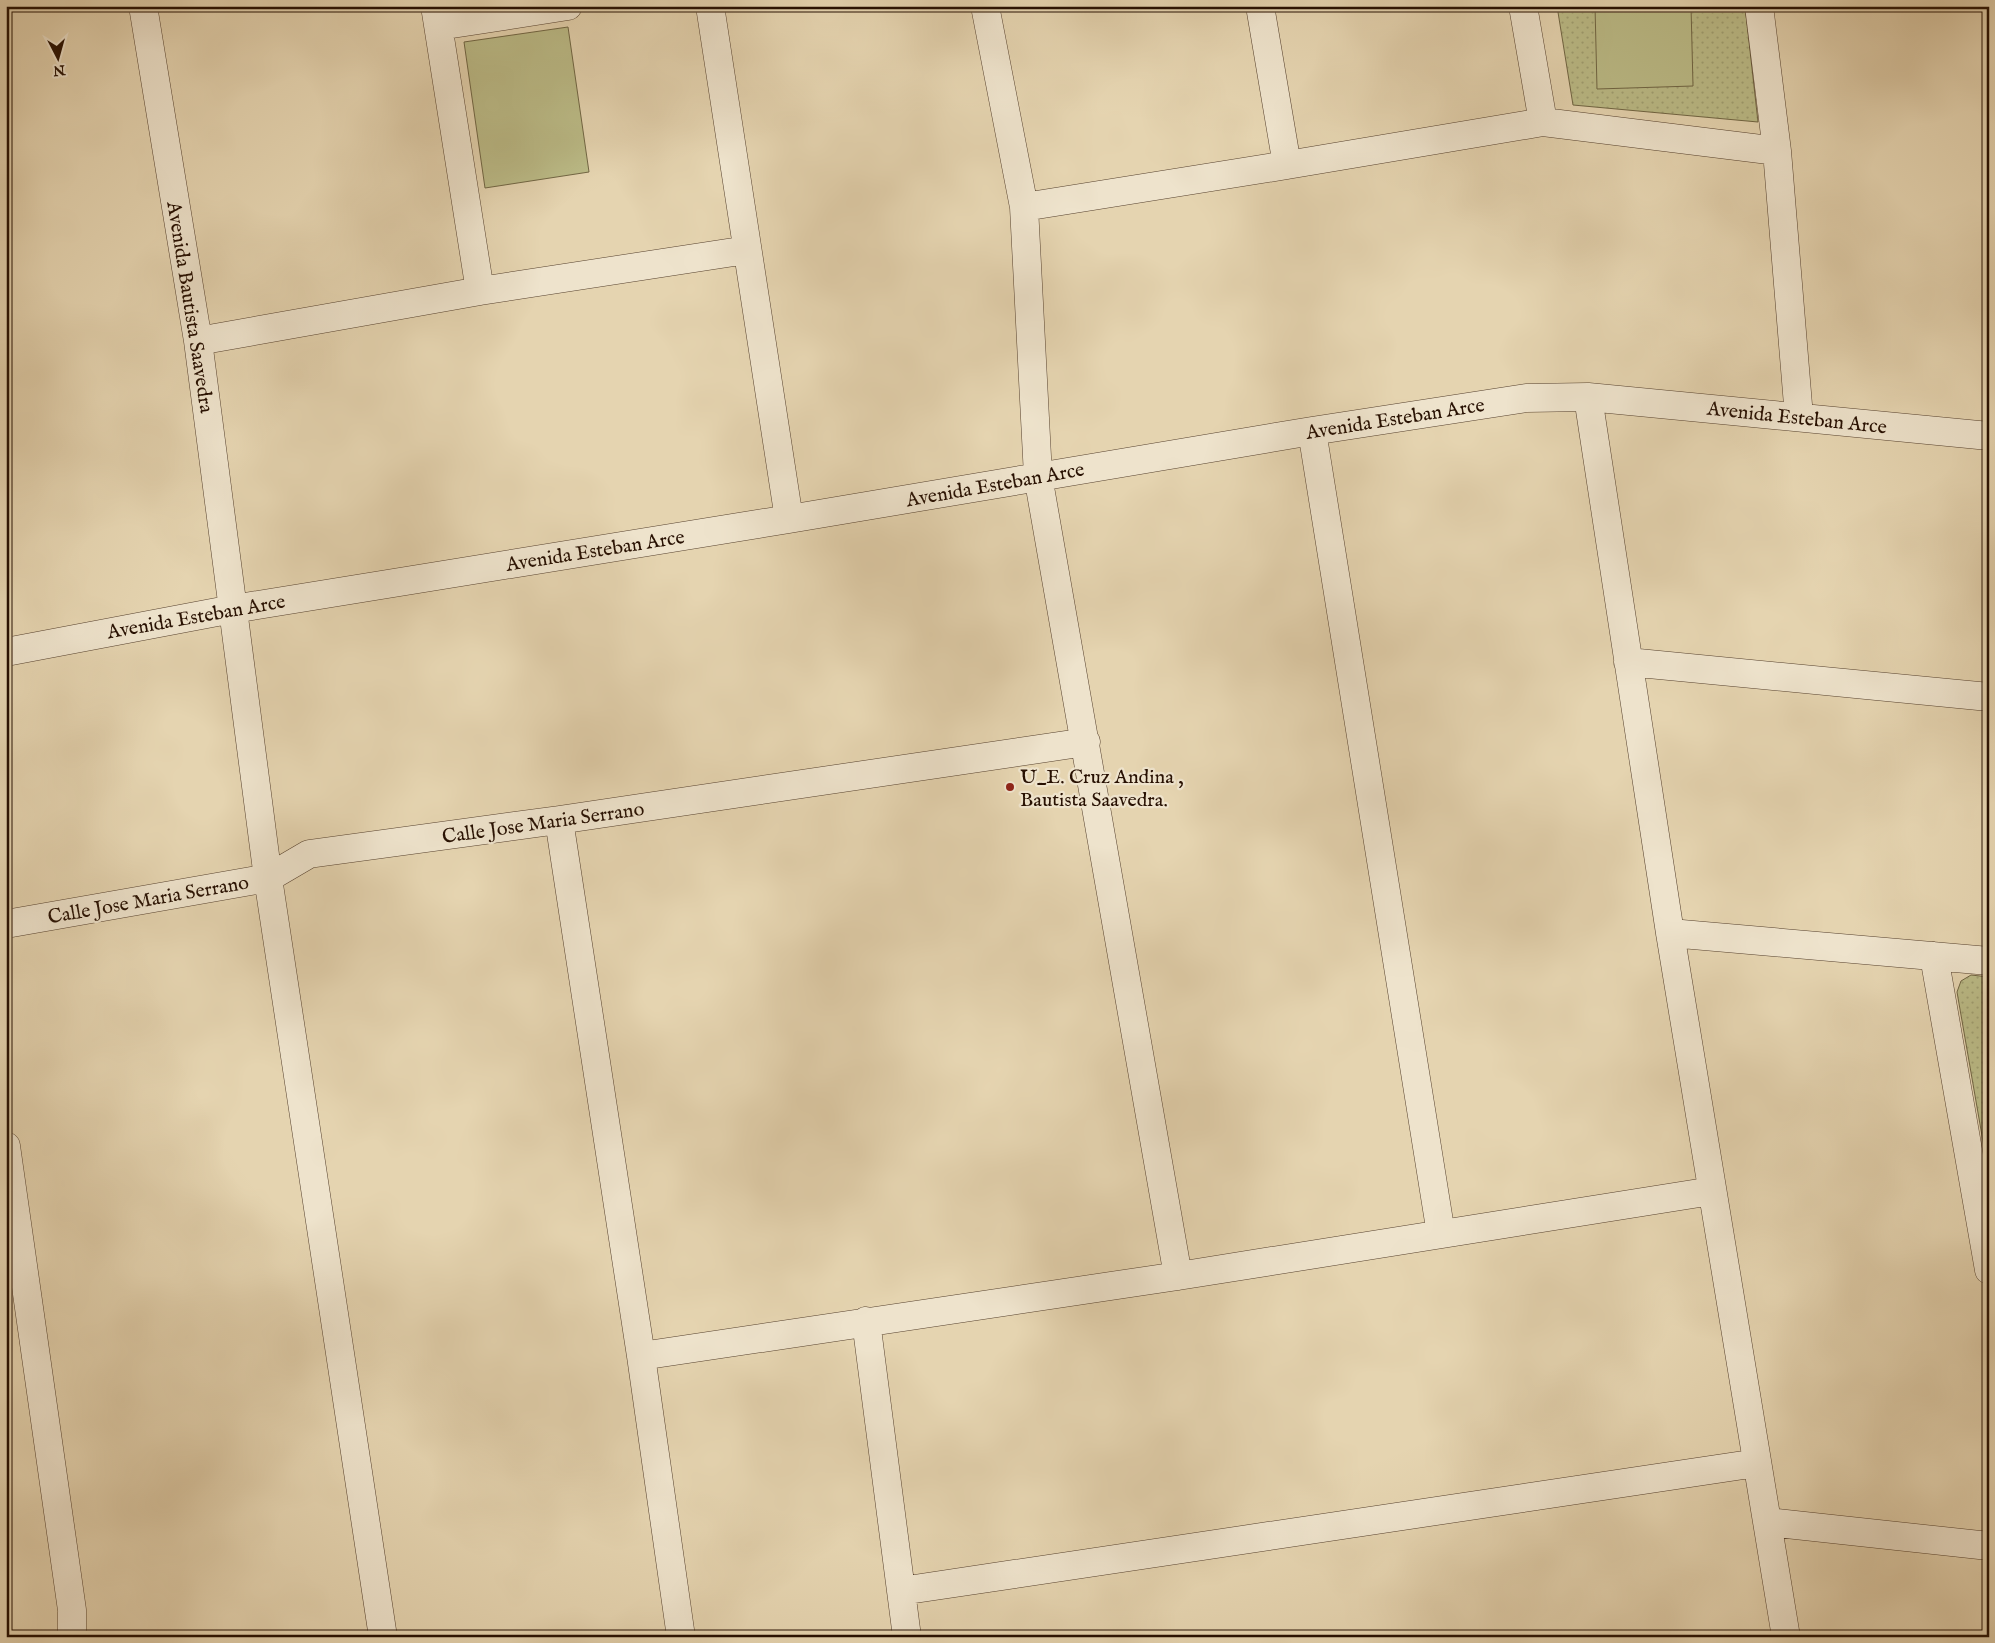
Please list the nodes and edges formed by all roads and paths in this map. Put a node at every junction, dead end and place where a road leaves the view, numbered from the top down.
1 (143, 6) edge
2 (568, 6) edge
3 (710, 6) edge
4 (985, 6) edge
5 (1260, 6) edge
6 (1523, 6) edge
7 (1760, 6) edge
8 (437, 16) edge
9 (1543, 122) junction
10 (1776, 151) junction
11 (1287, 165) junction
12 (1024, 207) junction
13 (748, 250) junction
14 (480, 291) junction
15 (198, 341) junction
16 (1588, 397) junction
17 (1799, 417) junction
18 (1312, 431) junction
19 (1989, 436) edge
20 (1038, 476) junction
21 (789, 519) junction
22 (232, 609) junction
23 (6, 652) edge
24 (1628, 662) junction
25 (1989, 697) edge
26 (1086, 742) junction
27 (559, 820) junction
28 (268, 878) junction
29 (6, 924) edge
30 (1670, 933) junction
31 (1934, 956) junction
32 (1989, 961) edge
33 (6, 1146) edge
34 (1712, 1191) junction
35 (10, 1195) edge
36 (1986, 1227) edge
37 (1441, 1234) junction
38 (1989, 1270) edge
39 (1178, 1276) junction
40 (866, 1321) junction
41 (641, 1356) junction
42 (1757, 1462) junction
43 (1768, 1522) junction
44 (1989, 1546) edge
45 (901, 1591) junction
46 (72, 1637) edge
47 (383, 1637) edge
48 (681, 1637) edge
49 (907, 1637) edge
50 (1786, 1637) edge

1 - 15 street, Avenida Bautista Saavedra
2 - 8 street
3 - 13 street
4 - 12 street
5 - 11 street
6 - 9 street
7 - 10 street
8 - 14 street
9 - 10 street
9 - 11 street
10 - 17 street
11 - 12 street
12 - 20 street
13 - 14 street
13 - 21 street
14 - 15 street
15 - 22 street, Avenida Bautista Saavedra
16 - 17 street, Avenida Esteban Arce
16 - 18 street, Avenida Esteban Arce
16 - 24 street
17 - 19 street, Avenida Esteban Arce
18 - 20 street, Avenida Esteban Arce
18 - 37 street
20 - 21 street, Avenida Esteban Arce
20 - 26 street
21 - 22 street, Avenida Esteban Arce
22 - 23 street, Avenida Esteban Arce
22 - 28 street, Avenida Bautista Saavedra
24 - 25 street
24 - 30 street
26 - 27 street, Calle Jose Maria Serrano
26 - 39 street
27 - 28 street, Calle Jose Maria Serrano
27 - 41 street
28 - 29 street, Calle Jose Maria Serrano
28 - 47 street, Avenida Bautista Saavedra
30 - 31 street
30 - 34 street
31 - 32 street
31 - 36 street
33 - 35 street
34 - 37 street
34 - 42 street
35 - 46 street
36 - 38 street
37 - 39 street
39 - 40 street
40 - 41 street
40 - 45 street
41 - 48 street
42 - 43 street
42 - 45 street
43 - 44 street
43 - 50 street
45 - 49 street

